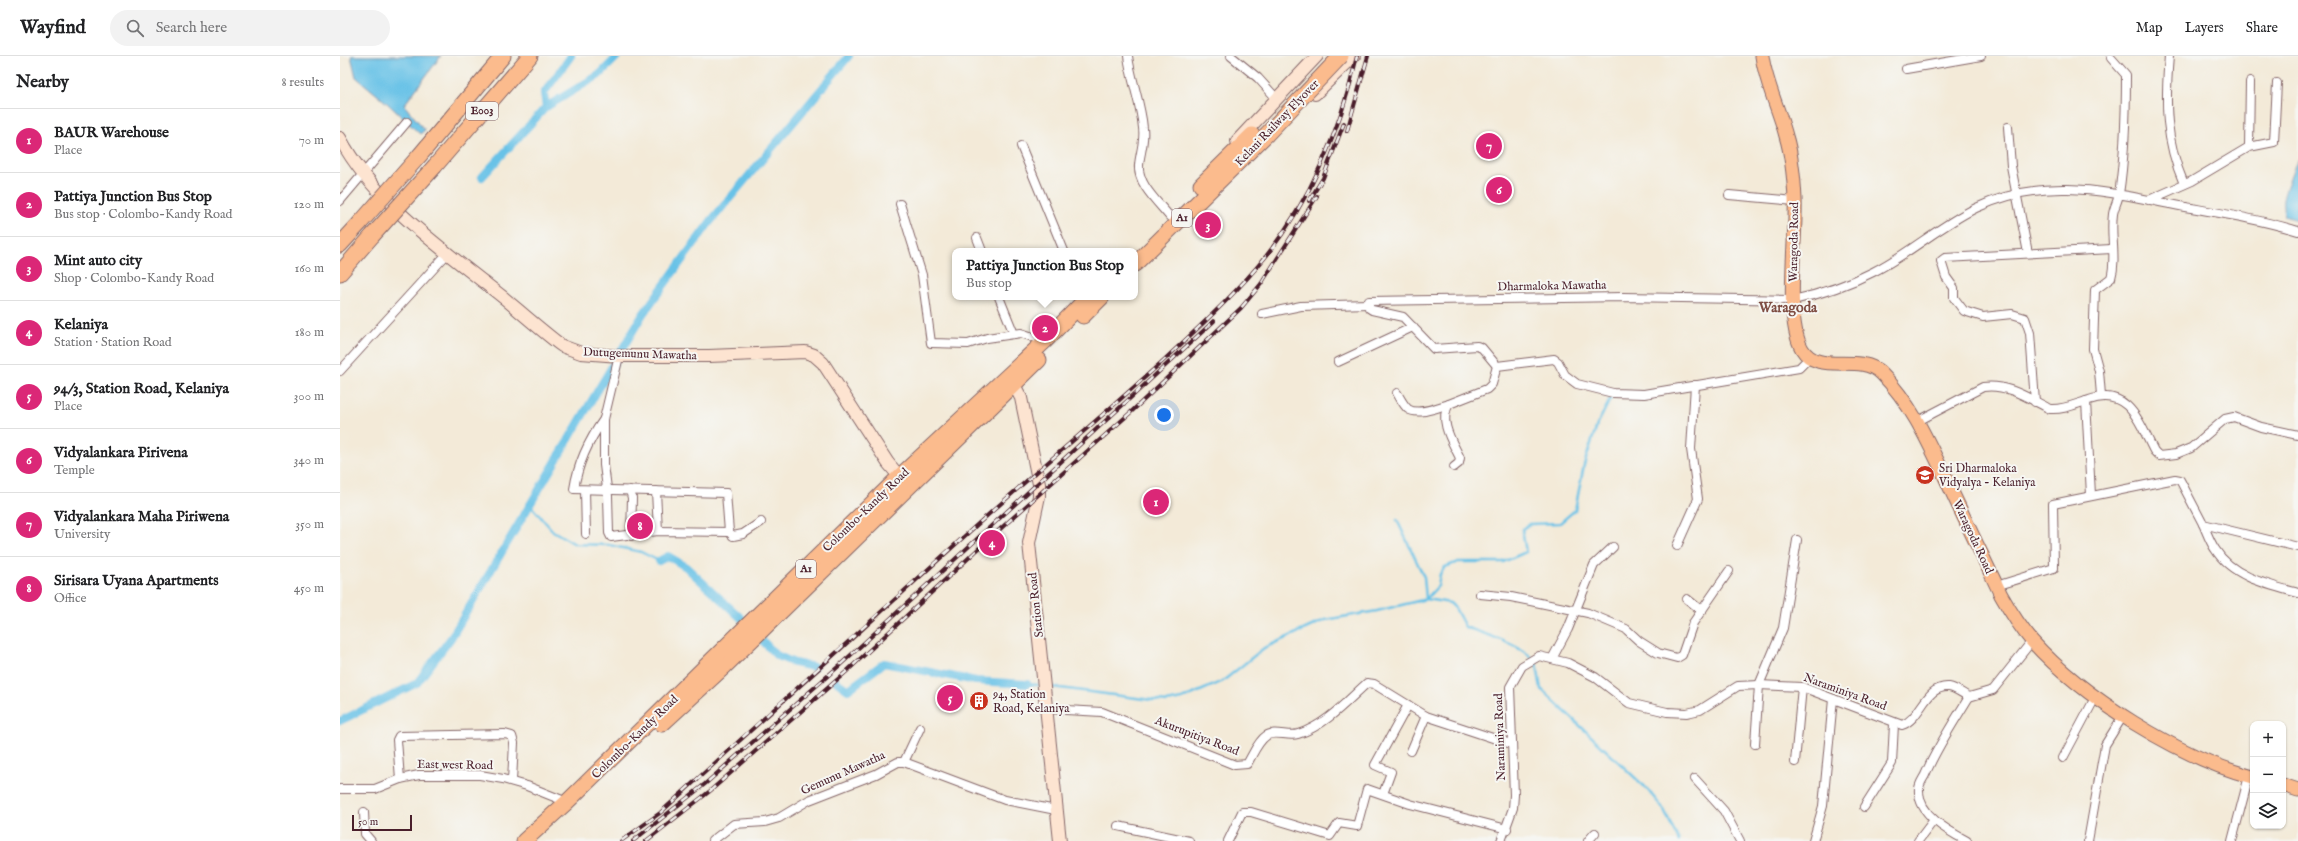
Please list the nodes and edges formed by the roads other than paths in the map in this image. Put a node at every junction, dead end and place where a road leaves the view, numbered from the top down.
1 (495, 56) edge
2 (503, 56) edge
3 (530, 56) edge
4 (1128, 56) edge
5 (1231, 56) edge
6 (1317, 56) edge
7 (1328, 56) edge
8 (1341, 56) edge
9 (1354, 56) edge
10 (1762, 56) edge
11 (1981, 56) edge
12 (2169, 56) edge
13 (2111, 58) dead end
14 (1306, 67) junction
15 (1906, 69) dead end
16 (2250, 82) dead end
17 (2277, 83) dead end
18 (1324, 84) junction
19 (1277, 99) junction
20 (456, 110) junction
21 (407, 122) dead end
22 (2008, 127) dead end
23 (1262, 132) junction
24 (340, 138) edge
25 (1021, 146) dead end
26 (2249, 148) junction
27 (1226, 168) junction
28 (362, 174) junction
29 (2184, 184) junction
30 (2018, 193) junction
31 (2119, 195) junction
32 (1729, 196) dead end
33 (2149, 200) junction
34 (340, 201) edge
35 (1795, 201) junction
36 (900, 204) dead end
37 (1170, 217) junction
38 (2298, 231) edge
39 (976, 238) dead end
40 (340, 245) edge
41 (981, 248) edge
42 (1063, 248) edge
43 (1138, 248) edge
44 (2112, 249) junction
45 (2028, 253) junction
46 (447, 254) junction
47 (1138, 261) edge
48 (340, 273) edge
49 (1000, 300) edge
50 (1083, 300) edge
51 (1099, 300) edge
52 (1793, 300) junction
53 (1368, 304) junction
54 (1262, 314) dead end
55 (1413, 327) junction
56 (1014, 334) junction
57 (1045, 341) junction
58 (619, 356) junction
59 (1809, 358) junction
60 (1338, 362) dead end
61 (1497, 366) junction
62 (340, 372) edge
63 (1011, 379) junction
64 (1695, 385) junction
65 (1397, 394) dead end
66 (2101, 395) junction
67 (2086, 401) junction
68 (2035, 402) junction
69 (1449, 404) junction
70 (604, 418) junction
71 (1918, 421) junction
72 (2298, 435) edge
73 (1454, 466) dead end
74 (904, 482) junction
75 (585, 490) junction
76 (606, 490) junction
77 (630, 490) junction
78 (656, 490) junction
79 (2091, 495) junction
80 (761, 522) dead end
81 (2203, 524) junction
82 (658, 531) junction
83 (729, 532) junction
84 (586, 534) dead end
85 (631, 536) junction
86 (1797, 540) dead end
87 (1677, 546) dead end
88 (1613, 547) dead end
89 (2298, 547) edge
90 (1729, 571) dead end
91 (1996, 586) junction
92 (2298, 593) edge
93 (1480, 594) dead end
94 (1687, 599) dead end
95 (1576, 610) junction
96 (1702, 611) junction
97 (2032, 641) junction
98 (1553, 658) junction
99 (1759, 684) junction
100 (1802, 687) junction
101 (2096, 696) junction
102 (1969, 697) junction
103 (1833, 699) junction
104 (1408, 705) junction
105 (1048, 710) junction
106 (1426, 716) junction
107 (2123, 716) junction
108 (1894, 724) junction
109 (920, 728) dead end
110 (1511, 744) junction
111 (1755, 744) dead end
112 (1411, 751) dead end
113 (2063, 758) dead end
114 (904, 762) junction
115 (1795, 762) dead end
116 (2250, 777) edge
117 (400, 779) junction
118 (1695, 779) dead end
119 (2250, 780) edge
120 (512, 781) junction
121 (2286, 787) edge
122 (340, 789) edge
123 (2298, 790) edge
124 (1383, 794) junction
125 (567, 802) junction
126 (1864, 807) dead end
127 (1056, 810) junction
128 (364, 812) dead end
129 (1934, 820) junction
130 (1118, 826) dead end
131 (1507, 829) junction
132 (1595, 833) dead end
133 (716, 840) edge
134 (371, 841) edge
135 (524, 841) edge
136 (538, 841) edge
137 (1060, 841) edge
138 (1189, 841) edge
139 (1229, 841) edge
140 (1500, 841) edge
141 (1588, 841) edge
142 (1740, 841) edge
143 (1813, 841) edge
144 (1918, 841) edge
145 (1967, 841) edge
146 (2088, 841) edge
147 (2232, 841) edge

1 - 20 highway
2 - 20 highway, E003
3 - 48 highway, E003, bridge
4 - 37 street
5 - 19 street
6 - 14 street
7 - 23 highway, Kelani Railway Flyover / A1
8 - 23 highway, Kelani Railway Flyover / A1, bridge
9 - 18 street
10 - 35 main road, Waragoda Road
11 - 15 street
12 - 29 street
13 - 31 street
14 - 18 street
14 - 19 street
16 - 26 street
17 - 26 street
18 - 27 street
19 - 27 street
20 - 40 highway, E003, bridge
21 - 28 street
22 - 30 street
23 - 27 highway, Kelani Railway Flyover / A1
24 - 28 street, Dutugemunu Mawatha
25 - 42 street
26 - 29 street
27 - 37 highway, A1
27 - 47 highway, A1
28 - 34 street
28 - 46 street, Dutugemunu Mawatha
29 - 33 street
30 - 31 street
30 - 45 street
30 - 52 street
31 - 33 street
31 - 44 street
32 - 35 street
33 - 38 street
35 - 52 main road, Waragoda Road
36 - 56 street
37 - 43 highway, A1
39 - 41 street
44 - 45 street
44 - 66 street
45 - 68 street
46 - 58 street, Dutugemunu Mawatha
46 - 62 street
49 - 56 street
50 - 57 highway, Colombo-Kandy Road / A1
51 - 63 highway, Colombo-Kandy Road / A1
52 - 53 street, Dharmaloka Mawatha
52 - 59 main road, Waragoda Road
53 - 54 street
53 - 55 street
55 - 60 street
55 - 61 street
56 - 57 street
57 - 63 highway, Colombo-Kandy Road / A1
58 - 70 street
58 - 74 street, Dutugemunu Mawatha
59 - 64 street
59 - 71 main road, Waragoda Road
61 - 64 street
61 - 69 street
63 - 74 highway, Colombo-Kandy Road / A1
63 - 105 street, Station Road
64 - 87 street
65 - 69 street
66 - 67 street
66 - 72 street
67 - 68 street
67 - 79 street
68 - 71 street
69 - 73 street
70 - 75 street
70 - 76 street
71 - 91 main road, Waragoda Road
74 - 125 highway, Colombo-Kandy Road / A1
74 - 136 highway, Colombo-Kandy Road / A1
75 - 76 street
75 - 84 street
76 - 77 street
76 - 85 street
77 - 78 street
77 - 85 street
78 - 82 street
78 - 83 street
79 - 81 street
79 - 91 street
80 - 83 street
81 - 89 street
81 - 92 street
82 - 83 street
82 - 85 street
86 - 99 street
88 - 95 street
90 - 96 street
91 - 97 main road, Waragoda Road
93 - 95 street
94 - 96 street
95 - 96 street
95 - 98 street
97 - 101 main road, Waragoda Road
97 - 102 street
98 - 99 street, Naraminiya Road
98 - 110 street, Naraminiya Road
99 - 100 street, Naraminiya Road
99 - 111 street
100 - 103 street, Naraminiya Road
100 - 115 street
101 - 107 main road, Waragoda Road
101 - 113 street
102 - 108 street, Naraminiya Road
102 - 129 street
103 - 108 street, Naraminiya Road
103 - 143 street
104 - 105 street, Akurupitiya Road
104 - 106 street, Akurupitiya Road
104 - 124 street
105 - 127 street, Station Road
106 - 110 street, Akurupitiya Road
106 - 112 street
107 - 116 main road, Waragoda Road
107 - 146 street
108 - 126 street
109 - 114 street
110 - 131 street, Naraminiya Road
114 - 127 street, Gemunu Mawatha
114 - 133 street, Gemunu Mawatha
117 - 120 street, East west Road
117 - 120 street
117 - 122 street, East west Road
118 - 142 street
119 - 147 street
120 - 125 street, East west Road
121 - 123 main road
124 - 131 street
124 - 139 street
125 - 135 highway, Colombo-Kandy Road / A1
127 - 137 street, Station Road
128 - 134 street
129 - 144 street
129 - 145 street
130 - 138 street
131 - 140 street, Naraminiya Road
132 - 141 street

